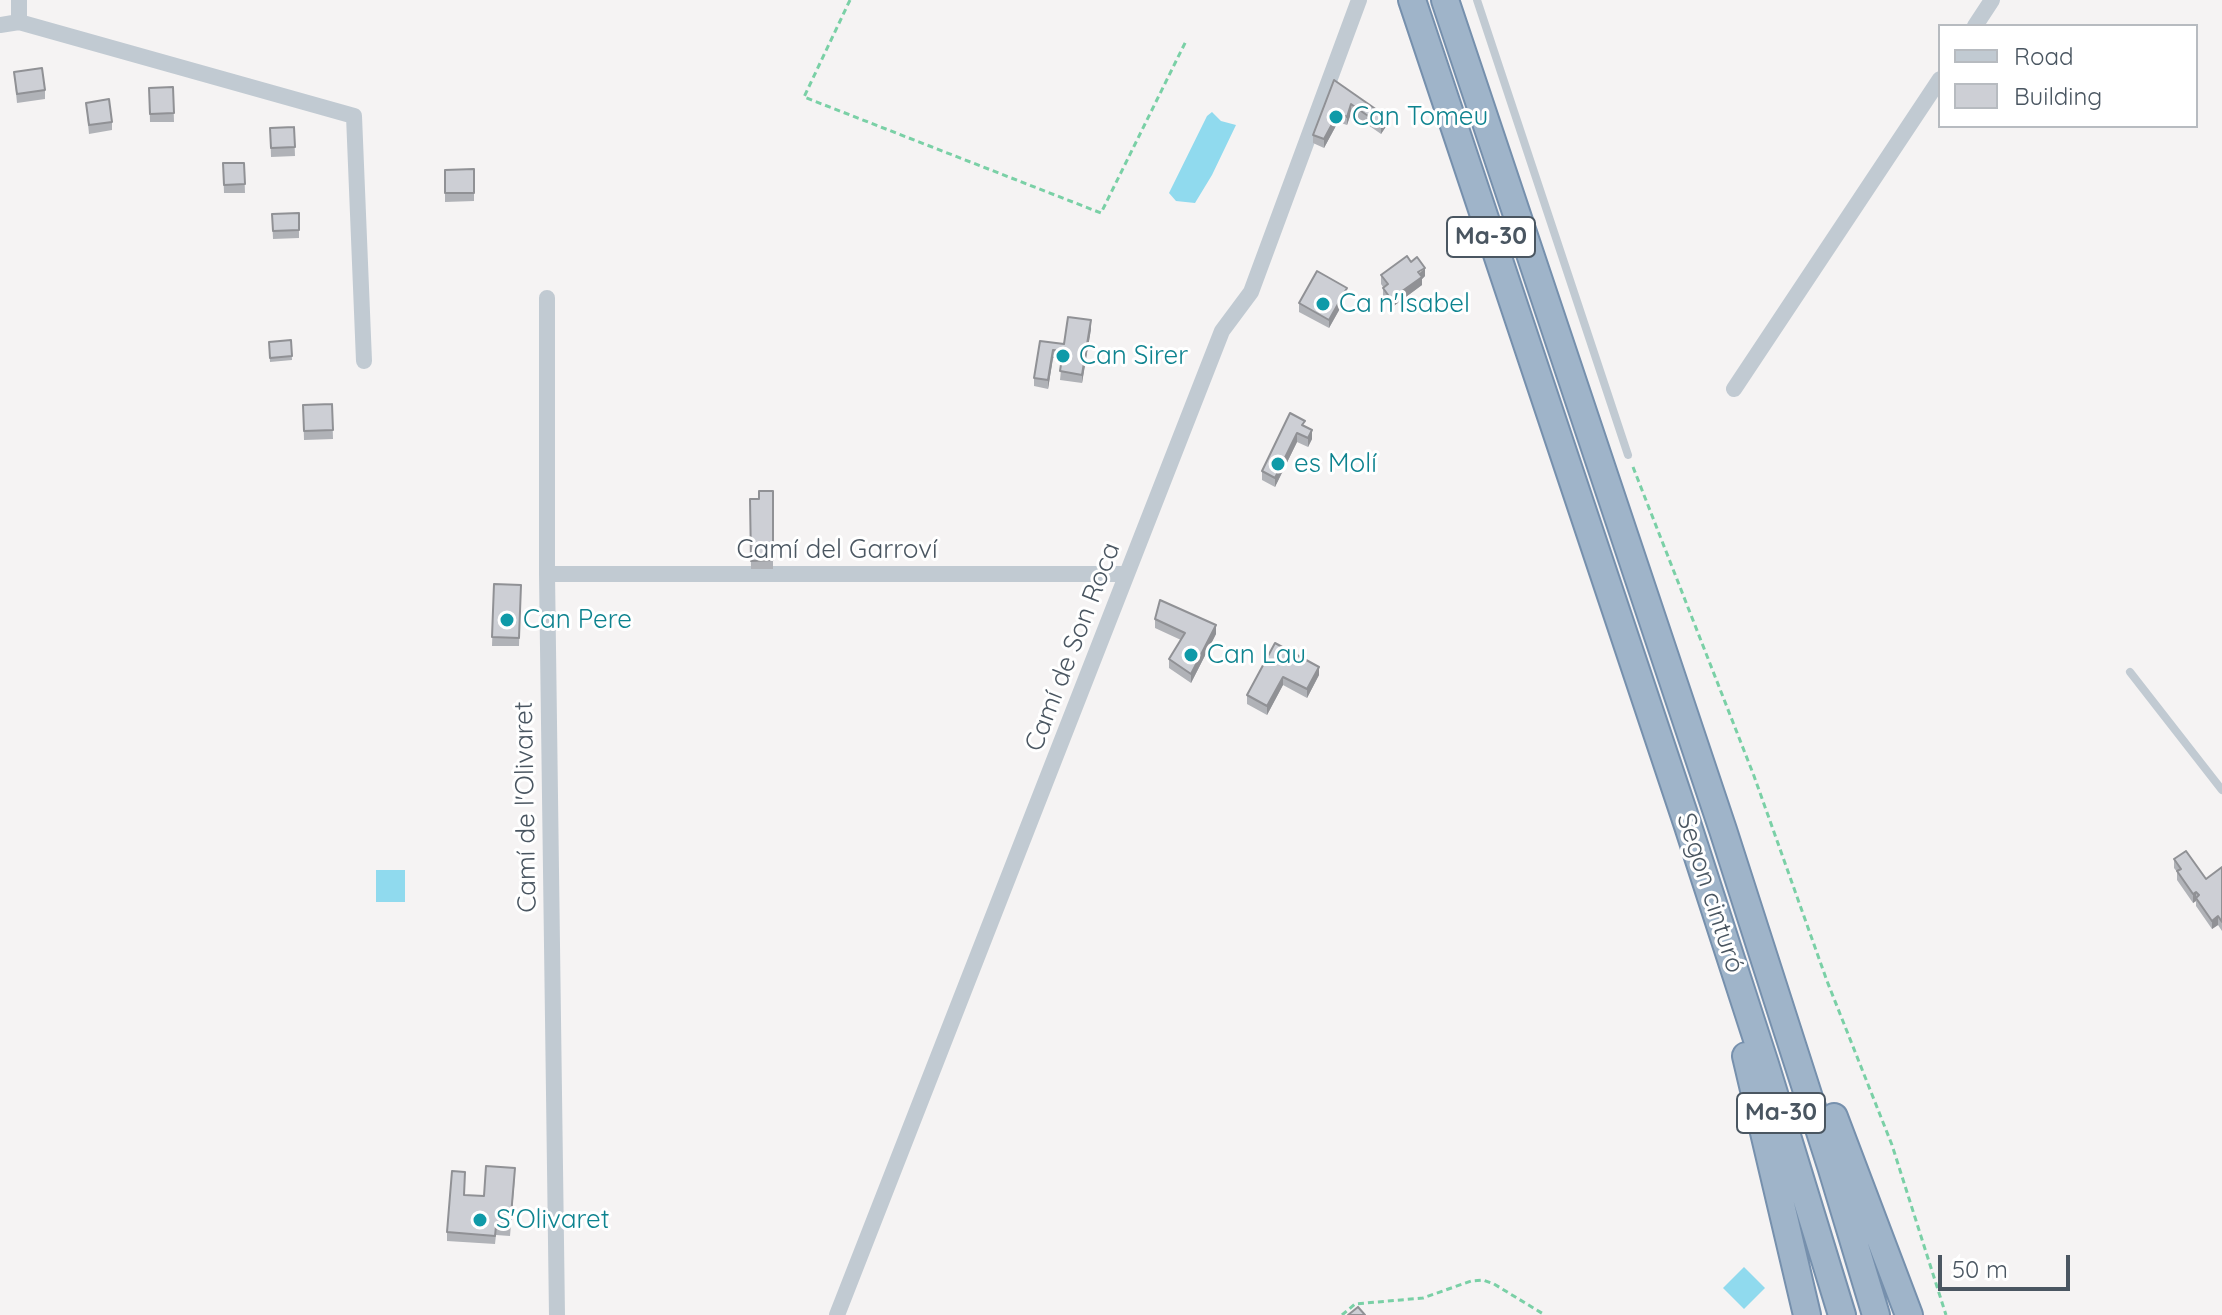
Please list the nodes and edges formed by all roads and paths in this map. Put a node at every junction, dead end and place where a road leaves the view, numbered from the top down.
1 (19, 0) edge
2 (850, 0) edge
3 (1359, 0) edge
4 (1412, 0) edge
5 (1445, 0) edge
6 (1477, 0) edge
7 (1992, 0) edge
8 (19, 22) junction
9 (1976, 24) edge
10 (0, 25) edge
11 (1186, 41) dead end
12 (1938, 82) edge
13 (547, 298) dead end
14 (364, 361) dead end
15 (1734, 389) dead end
16 (1628, 455) joint
17 (547, 574) junction
18 (1127, 574) junction
19 (2130, 672) dead end
20 (2222, 790) edge
21 (1716, 912) junction
22 (1753, 923) junction
23 (557, 1315) edge
24 (837, 1315) edge
25 (1342, 1315) edge
26 (1545, 1315) edge
27 (1807, 1315) edge
28 (1842, 1315) edge
29 (1876, 1315) edge
30 (1909, 1315) edge
31 (1946, 1315) edge

1 - 8 street
2 - 11 path
3 - 18 street, Camí de Son Roca
4 - 21 highway, Segon cinturó / Ma-30
5 - 22 highway, Ma-30
6 - 16 lane
7 - 9 street
8 - 10 street
8 - 14 street
12 - 15 street
13 - 17 street, Camí de l'Olivaret
16 - 31 path
17 - 18 street, Camí del Garroví
17 - 23 street, Camí de l'Olivaret
18 - 24 street, Camí de Son Roca
19 - 20 lane
21 - 27 highway
21 - 28 highway, Segon cinturó / Ma-30
22 - 29 highway, Ma-30
22 - 30 highway
25 - 26 path

